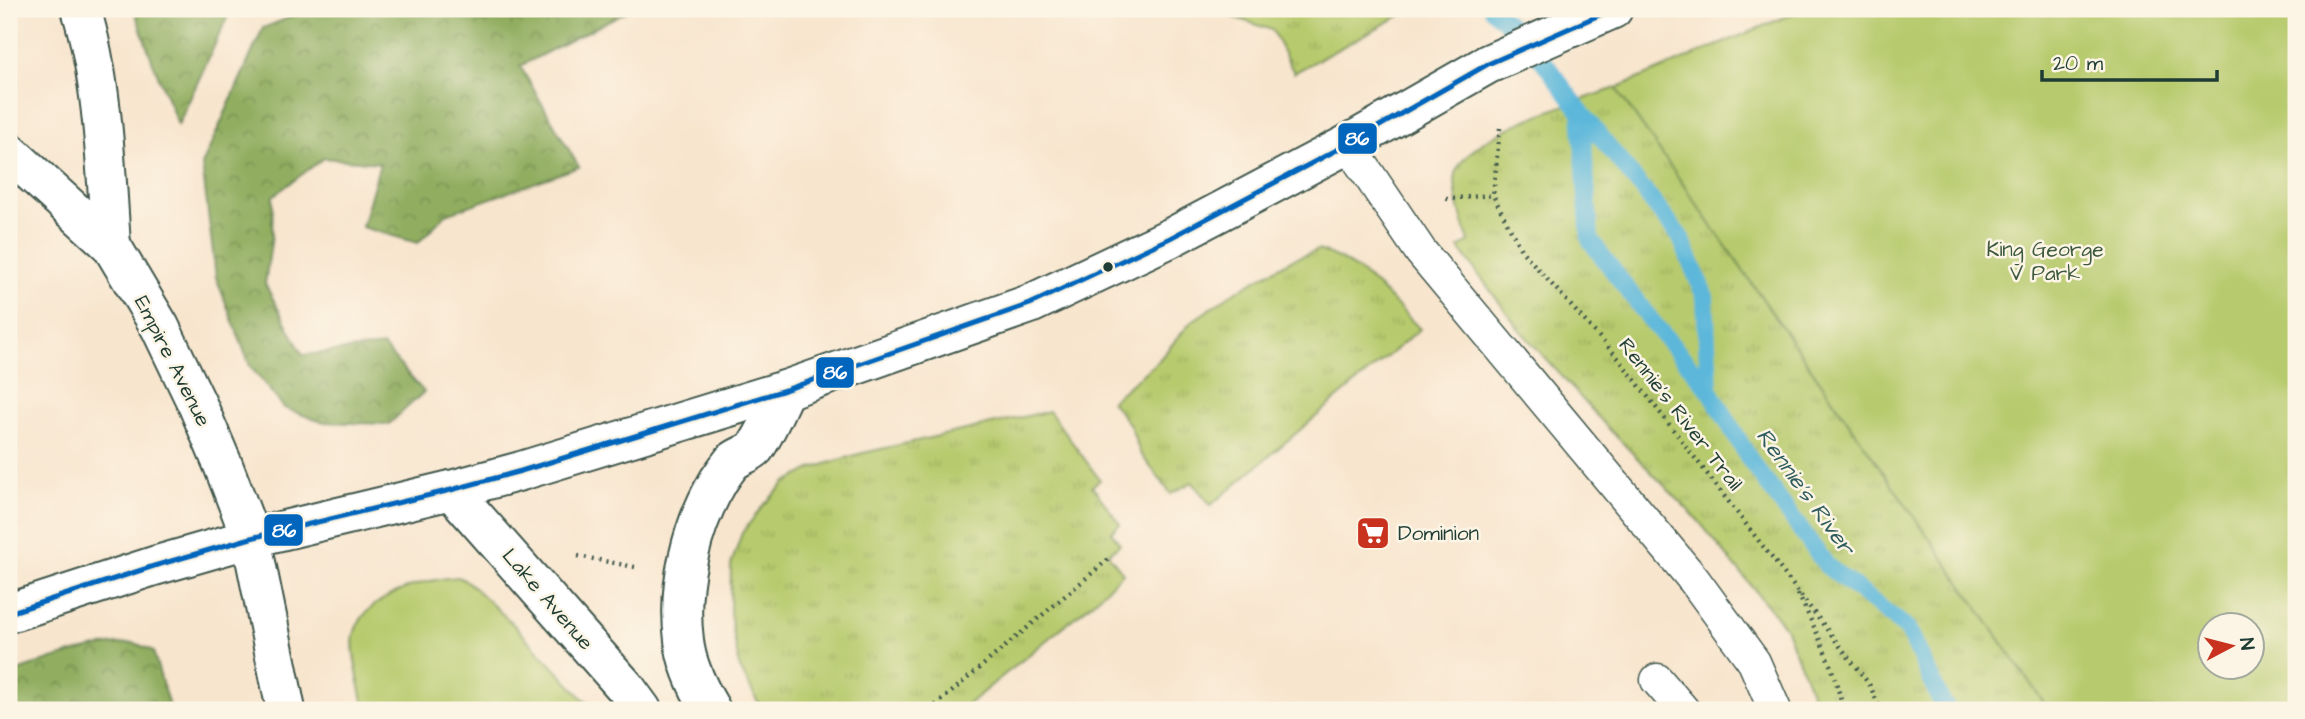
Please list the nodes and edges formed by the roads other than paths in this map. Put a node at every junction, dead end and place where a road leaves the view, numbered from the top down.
1 (81, 9) edge
2 (1598, 15) edge
3 (1348, 144) junction
4 (9, 152) edge
5 (111, 245) junction
6 (785, 390) junction
7 (451, 490) junction
8 (251, 538) junction
9 (9, 613) edge
10 (1657, 680) dead end
11 (286, 710) edge
12 (642, 710) edge
13 (711, 710) edge
14 (1683, 710) edge
15 (1775, 710) edge

1 - 5 main road, Empire Avenue
2 - 3 main road
3 - 6 main road
3 - 15 lane
4 - 5 main road
5 - 8 main road, Empire Avenue
6 - 7 main road
6 - 13 main road
7 - 8 main road
7 - 12 main road, Lake Avenue
8 - 9 main road
8 - 11 main road, Empire Avenue
10 - 14 lane

